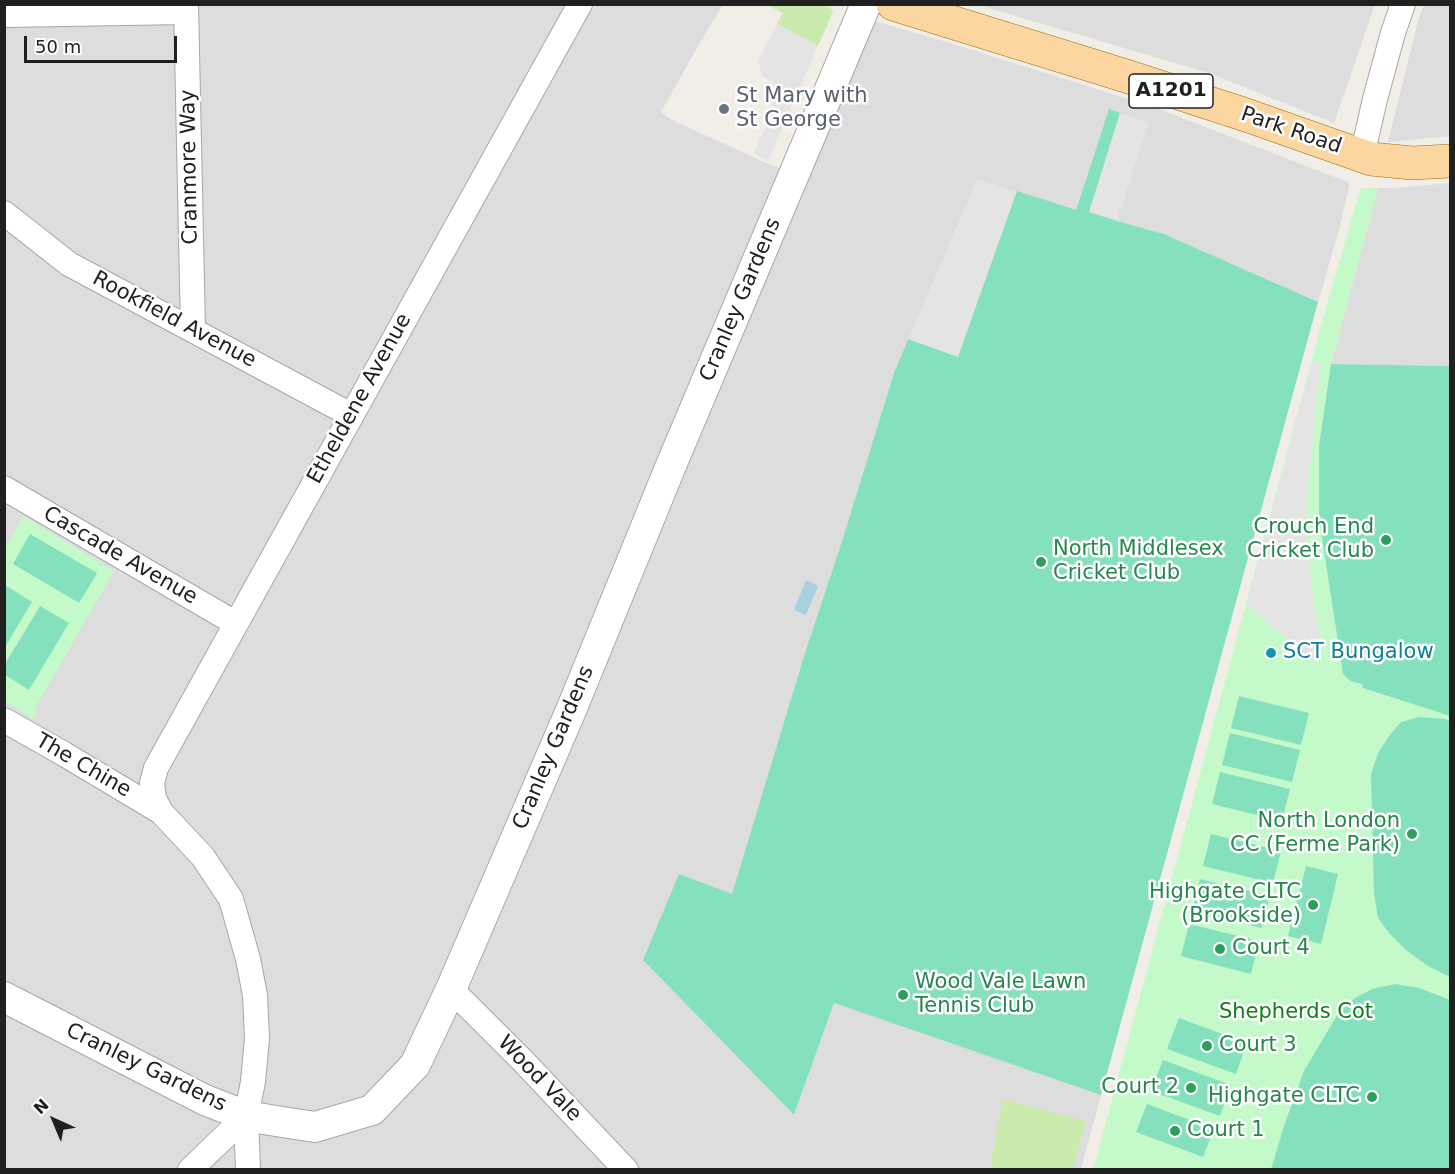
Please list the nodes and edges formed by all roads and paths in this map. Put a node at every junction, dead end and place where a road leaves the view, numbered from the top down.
1 (580, 4) edge
2 (866, 4) edge
3 (893, 4) edge
4 (1403, 4) edge
5 (186, 8) edge
6 (4, 15) edge
7 (1362, 156) junction
8 (1450, 161) edge
9 (4, 213) edge
10 (193, 330) junction
11 (351, 415) junction
12 (4, 488) edge
13 (235, 623) junction
14 (4, 720) edge
15 (157, 805) junction
16 (451, 989) junction
17 (4, 997) edge
18 (246, 1116) junction
19 (190, 1170) edge
20 (248, 1170) edge
21 (626, 1170) edge

1 - 11 street, Etheldene Avenue
2 - 16 street, Cranley Gardens
3 - 7 main road, Park Road / A1201
4 - 7 street
5 - 6 street
5 - 10 street, Cranmore Way
7 - 8 main road, Park Road / A1201
9 - 10 street, Rookfield Avenue
10 - 11 street, Rookfield Avenue
11 - 13 street, Etheldene Avenue
12 - 13 street, Cascade Avenue
13 - 15 street, Etheldene Avenue
14 - 15 street, The Chine
15 - 18 street, The Chine
16 - 18 street, Cranley Gardens
16 - 21 street, Wood Vale
17 - 18 street, Cranley Gardens
18 - 19 street
18 - 20 street, The Chine

